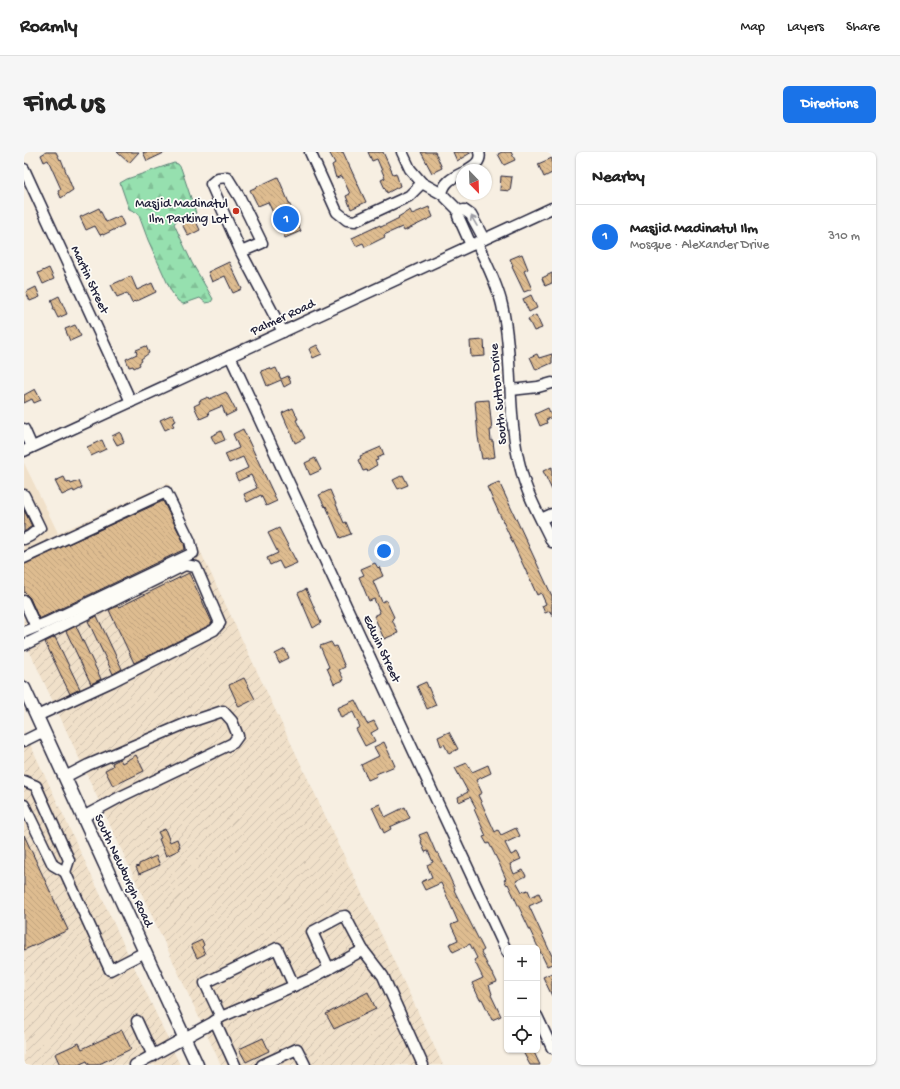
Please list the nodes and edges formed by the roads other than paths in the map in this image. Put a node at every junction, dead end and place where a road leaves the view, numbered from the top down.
1 (310, 152) edge
2 (402, 152) edge
3 (479, 152) edge
4 (476, 164) edge
5 (24, 169) edge
6 (456, 176) edge
7 (422, 183) junction
8 (442, 194) junction
9 (552, 208) edge
10 (459, 211) junction
11 (478, 242) junction
12 (242, 252) junction
13 (283, 332) junction
14 (230, 356) junction
15 (552, 383) edge
16 (511, 390) junction
17 (131, 402) junction
18 (24, 429) edge
19 (28, 449) edge
20 (24, 495) edge
21 (552, 514) edge
22 (541, 519) junction
23 (24, 539) edge
24 (552, 542) edge
25 (24, 558) edge
26 (24, 601) edge
27 (36, 627) junction
28 (24, 632) edge
29 (24, 645) edge
30 (24, 688) edge
31 (27, 703) edge
32 (37, 716) junction
33 (44, 732) junction
34 (24, 741) edge
35 (65, 777) junction
36 (24, 781) edge
37 (24, 805) edge
38 (83, 817) junction
39 (65, 872) junction
40 (504, 946) edge
41 (363, 950) junction
42 (145, 952) junction
43 (329, 969) junction
44 (294, 986) junction
45 (537, 1017) edge
46 (218, 1019) junction
47 (137, 1021) dead end
48 (185, 1038) junction
49 (552, 1048) edge
50 (153, 1056) junction
51 (138, 1064) edge
52 (197, 1065) edge
53 (235, 1065) edge
54 (262, 1065) edge
55 (305, 1065) edge
56 (423, 1065) edge

1 - 7 street
2 - 7 street
3 - 4 street
5 - 17 street, Martin Street
6 - 8 street
7 - 8 street
8 - 10 street
9 - 11 street, Palmer Road
10 - 11 street
11 -> 10 street
11 - 13 street, Palmer Road
11 - 16 street, South Sutton Drive
12 - 12 street
12 - 13 street
13 - 14 street, Palmer Road
14 - 17 street, Palmer Road
14 - 40 street, Edwin Street
15 - 16 street
16 - 22 street, South Sutton Drive
17 - 19 street, Palmer Road
18 - 19 street
20 - 23 street
21 - 22 street
22 - 24 street, South Sutton Drive
25 - 27 street
26 - 27 street
27 - 28 street
29 - 32 street
30 - 31 main road, South Newburgh Road
31 - 32 main road, South Newburgh Road
32 - 33 main road, South Newburgh Road
33 - 34 street
33 - 35 main road, South Newburgh Road
35 - 38 main road, South Newburgh Road
35 - 38 street
36 - 39 street
37 - 39 street
38 - 42 main road, South Newburgh Road
39 - 42 street
41 - 43 street
41 - 43 street
41 - 56 street
42 - 48 main road, South Newburgh Road
43 - 44 street
44 - 46 street
44 - 46 street
45 - 49 street
46 - 48 street
46 - 53 street
47 - 50 street
48 - 50 street
48 - 52 main road, South Newburgh Road
50 - 51 street
54 - 55 street

